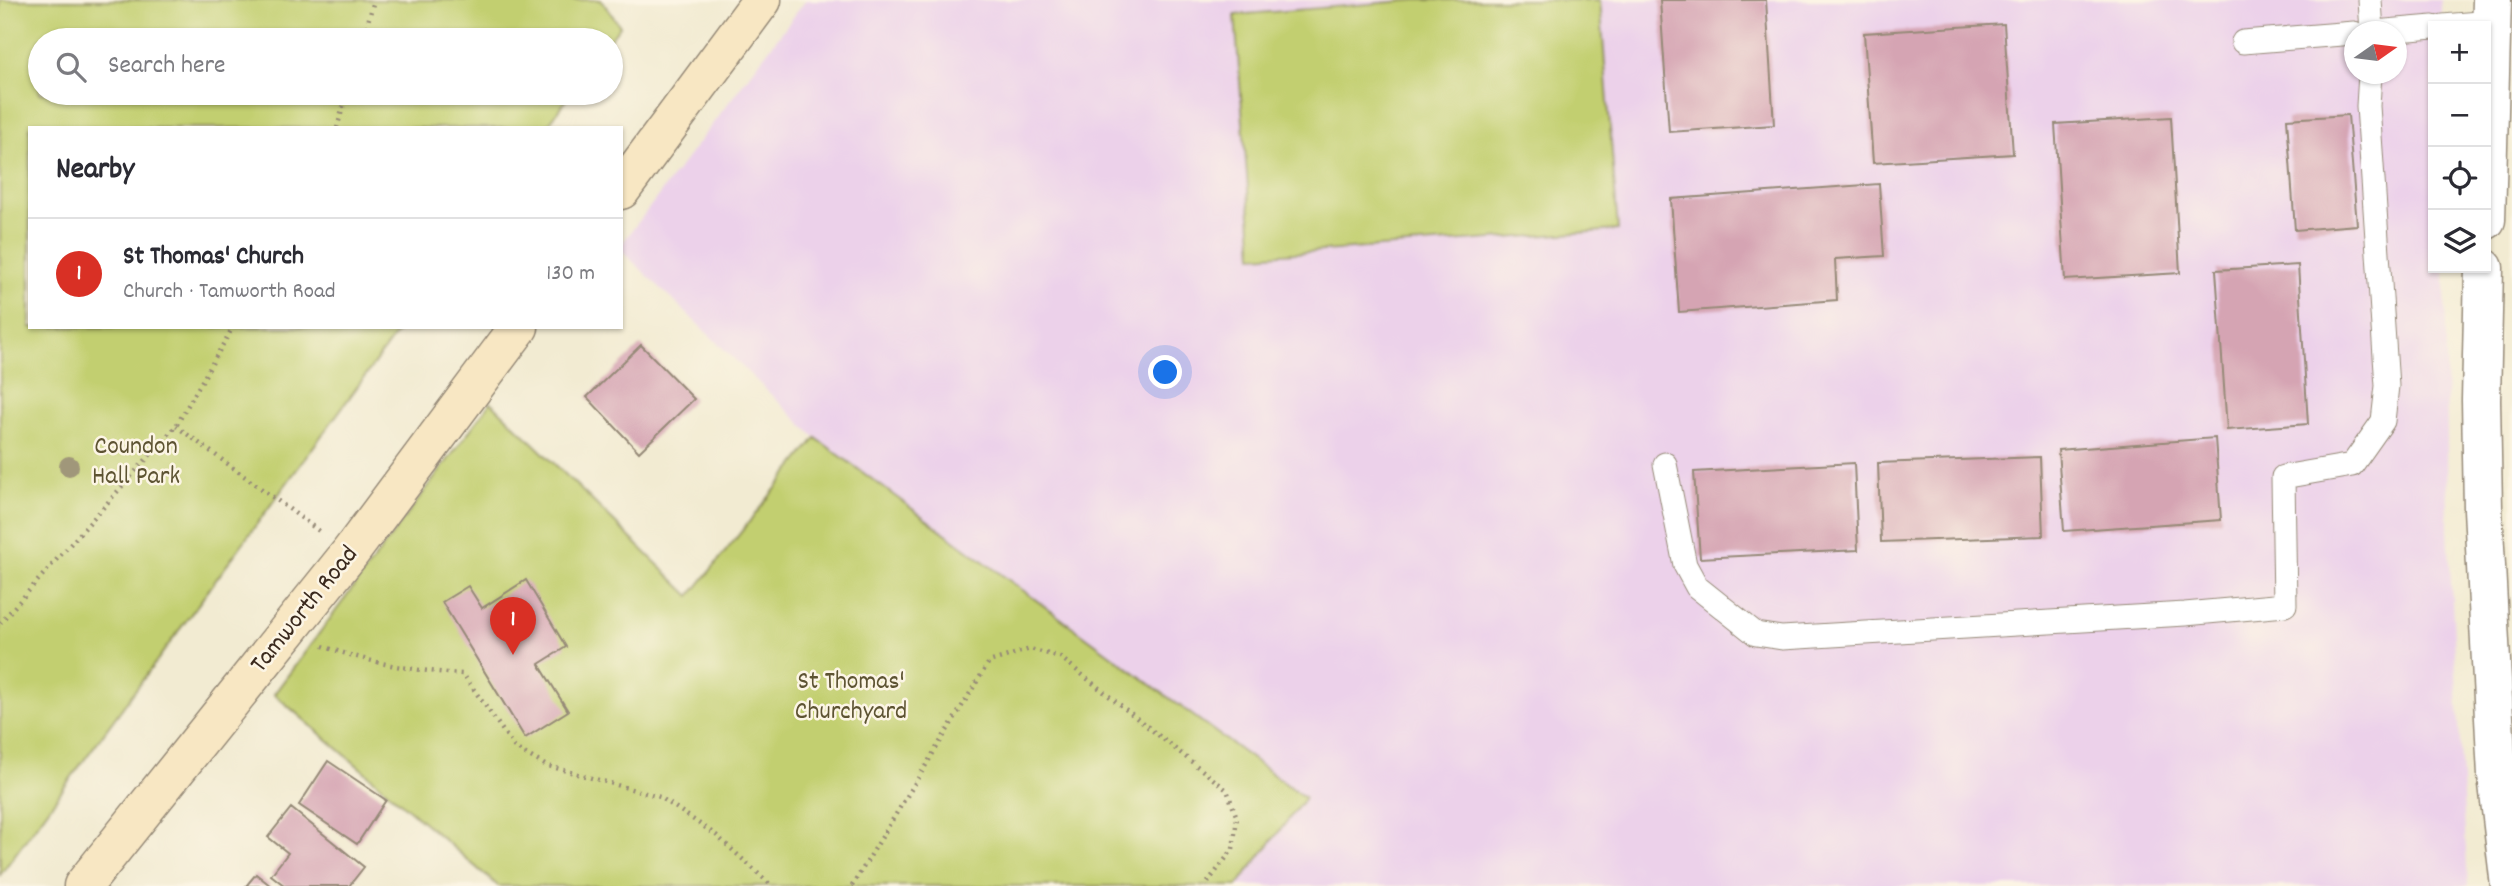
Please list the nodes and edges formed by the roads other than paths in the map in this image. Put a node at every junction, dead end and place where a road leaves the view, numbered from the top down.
1 (762, 0) edge
2 (2370, 0) edge
3 (2492, 11) edge
4 (2373, 21) edge
5 (2459, 21) edge
6 (2428, 27) edge
7 (2407, 29) edge
8 (2344, 34) edge
9 (2244, 42) dead end
10 (2369, 84) edge
11 (623, 187) edge
12 (2486, 210) edge
13 (2484, 273) edge
14 (518, 329) edge
15 (1665, 464) dead end
16 (83, 886) edge
17 (2510, 886) edge

1 - 11 main road
2 - 4 lane
3 - 5 lane
3 - 12 street
6 - 7 lane
8 - 9 lane
10 - 15 lane
13 - 17 street
14 - 16 main road, Tamworth Road

